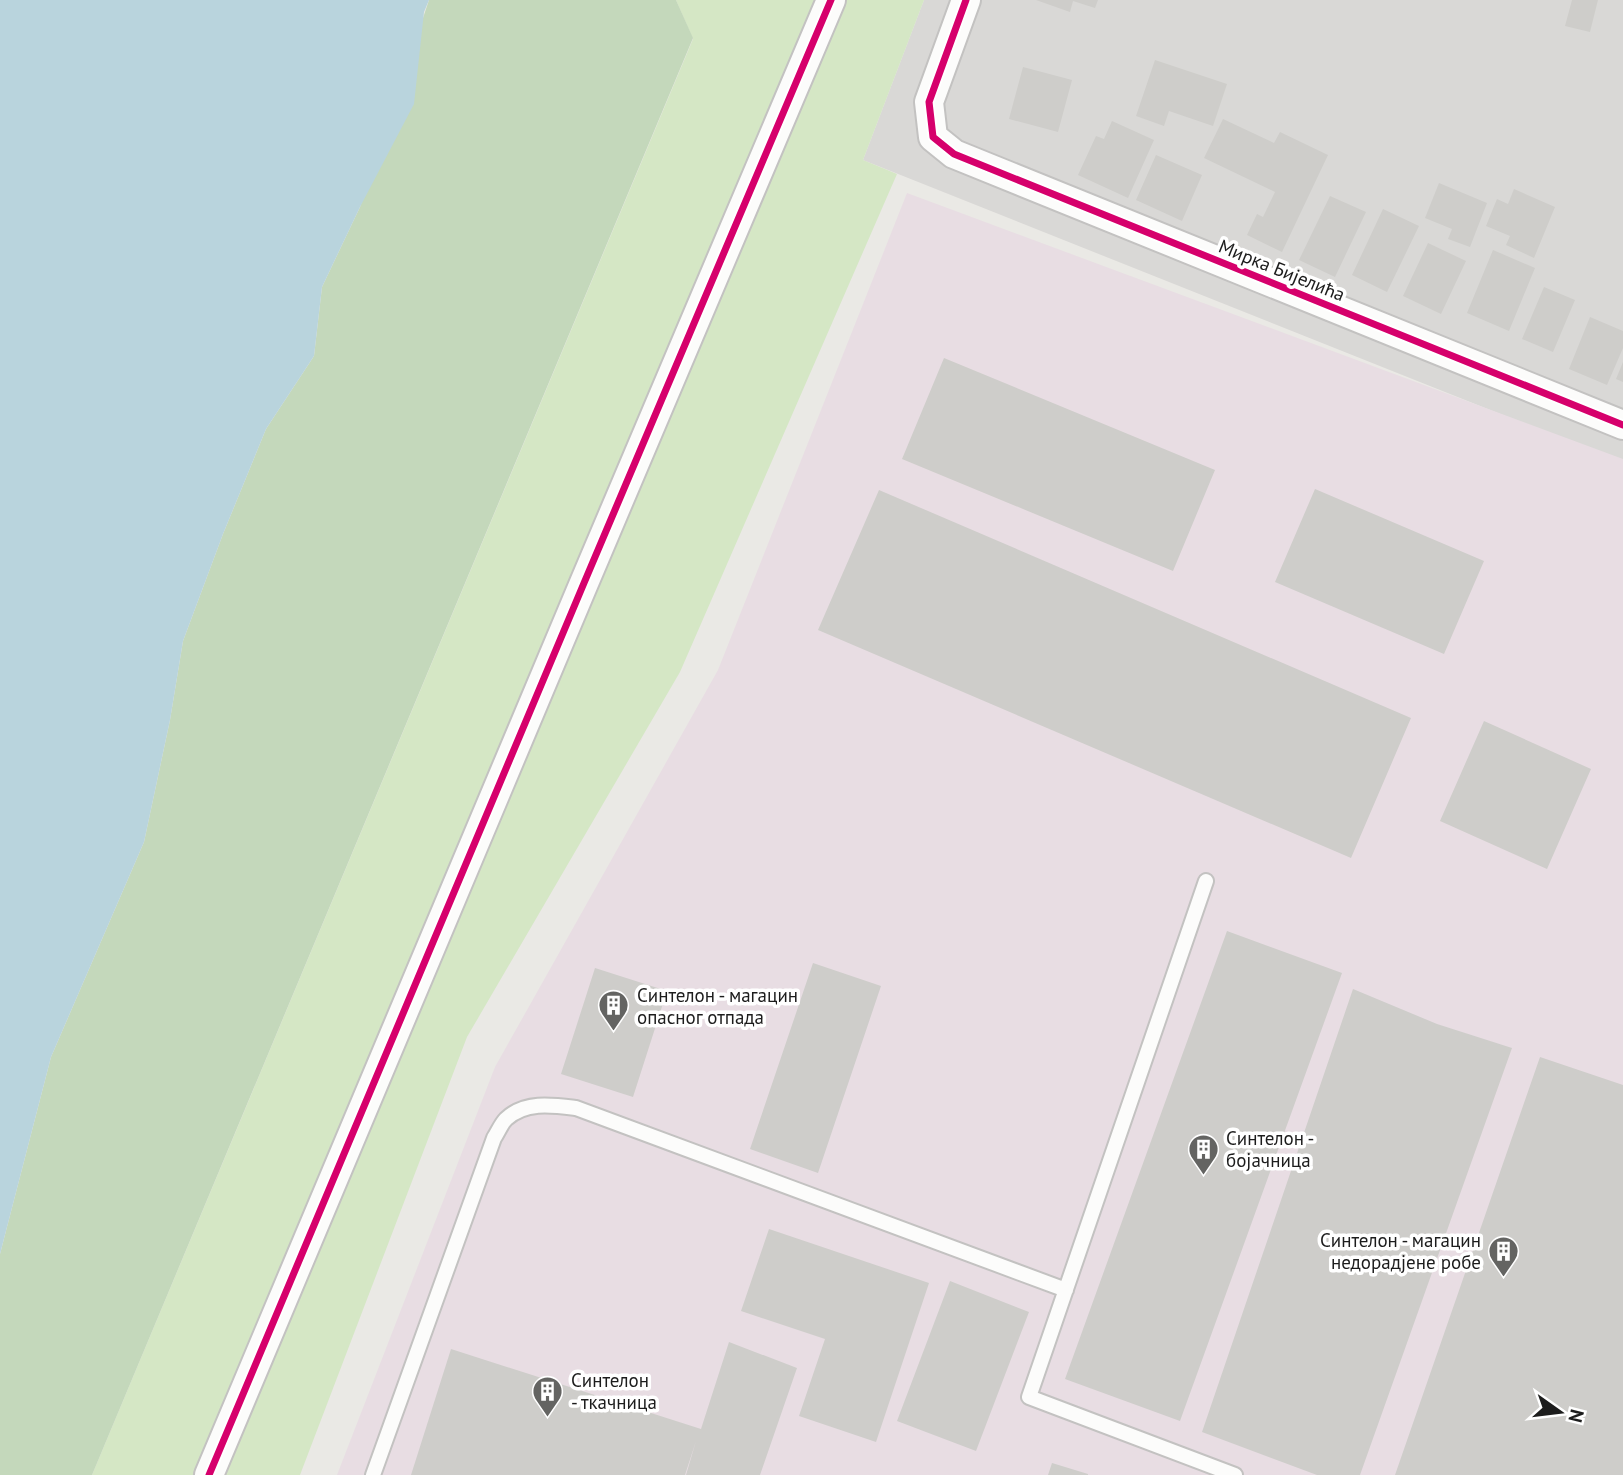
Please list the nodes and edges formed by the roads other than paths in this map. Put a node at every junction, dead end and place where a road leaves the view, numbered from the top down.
1 (831, 0) edge
2 (966, 0) edge
3 (1623, 425) edge
4 (1206, 881) dead end
5 (1066, 1290) junction
6 (209, 1475) edge
7 (373, 1475) edge
8 (1235, 1475) edge

1 - 6 street
2 - 3 street, Мирка Бијелића
4 - 5 lane
5 - 7 lane
5 - 8 lane

